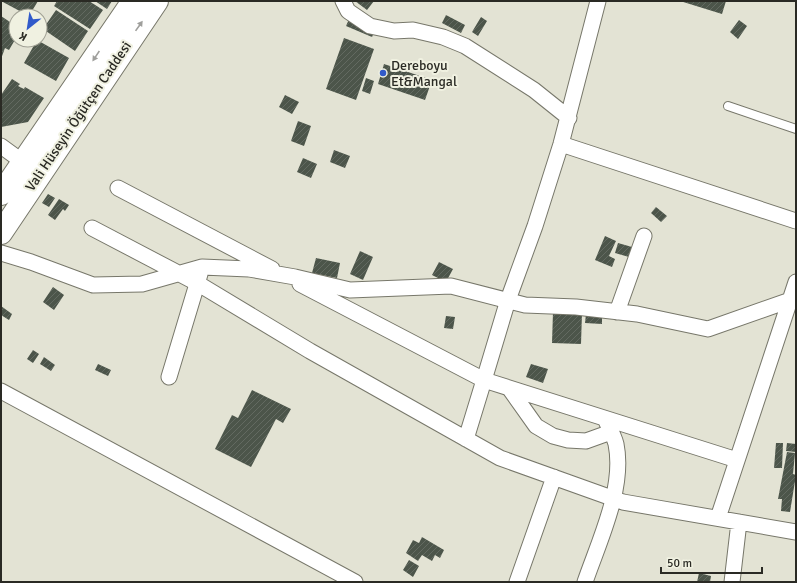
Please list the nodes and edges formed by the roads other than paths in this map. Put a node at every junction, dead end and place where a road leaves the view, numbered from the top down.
1 (133, 1) edge
2 (157, 1) edge
3 (342, 1) edge
4 (598, 1) edge
5 (728, 106) dead end
6 (569, 118) junction
7 (796, 129) edge
8 (561, 144) junction
9 (1, 146) edge
10 (23, 162) junction
11 (118, 188) dead end
12 (1, 194) edge
13 (796, 220) edge
14 (92, 228) dead end
15 (1, 233) edge
16 (644, 236) dead end
17 (1, 253) edge
18 (202, 267) junction
19 (178, 274) junction
20 (283, 275) junction
21 (796, 282) edge
22 (197, 283) junction
23 (508, 300) junction
24 (794, 301) edge
25 (617, 312) junction
26 (169, 377) dead end
27 (484, 380) junction
28 (509, 388) junction
29 (1, 391) edge
30 (608, 425) junction
31 (466, 439) junction
32 (737, 460) junction
33 (554, 477) junction
34 (614, 498) junction
35 (718, 518) junction
36 (739, 522) junction
37 (796, 532) edge
38 (355, 582) edge
39 (517, 582) edge
40 (585, 582) edge
41 (732, 582) edge

1 -> 10 main road, Vali Hüseyin Öğütçen Caddesi
15 -> 2 main road, Vali Hüseyin Öğütçen Caddesi
3 - 6 street
4 - 6 street
5 - 7 lane
6 - 8 street
8 - 13 street
8 - 23 street
9 - 10 street
10 - 12 main road, Vali Hüseyin Öğütçen Caddesi
11 - 20 street
14 - 19 street
16 - 25 street
17 - 19 street
18 - 19 street
18 - 20 street
18 - 22 street
19 - 22 street
20 - 23 street
20 - 27 street
21 - 24 street
22 - 26 street
22 - 31 street
23 - 25 street
23 - 27 street
24 - 25 street
24 - 32 street
27 - 28 street
27 - 31 street
28 - 30 street
28 - 30 street
29 - 38 street
30 - 32 street
30 - 34 street
31 - 33 street
32 - 35 street
33 - 34 street
33 - 39 street
34 - 35 street
34 - 40 street
35 - 36 street
36 - 37 street
36 - 41 street

